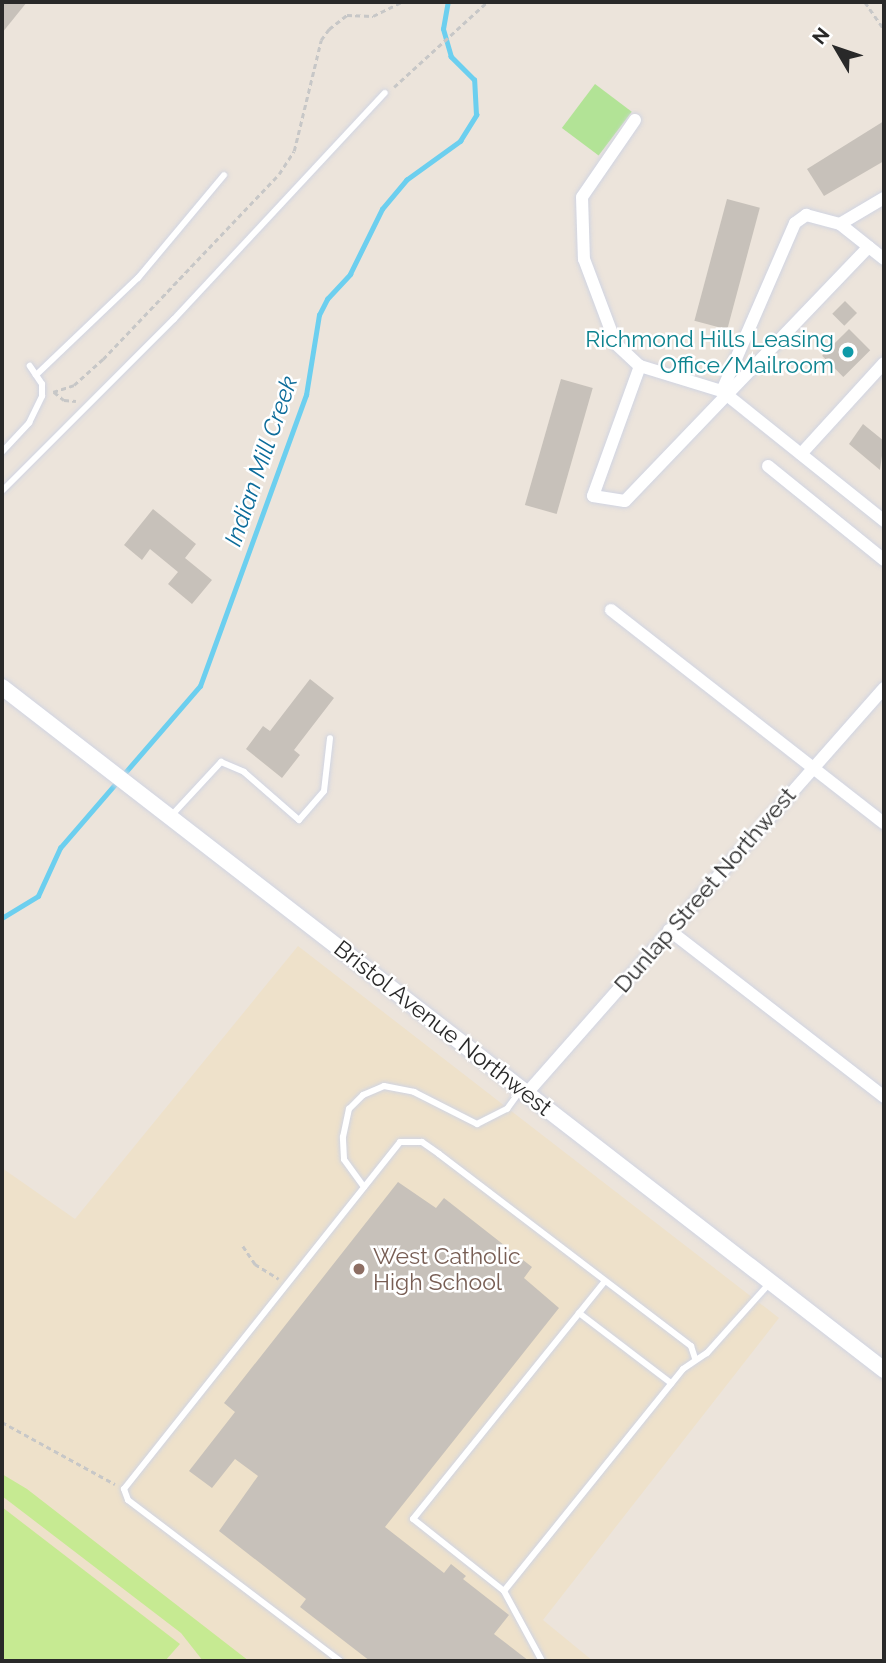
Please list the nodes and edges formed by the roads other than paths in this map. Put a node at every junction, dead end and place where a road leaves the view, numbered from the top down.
1 (385, 93) road end
2 (635, 120) dead end
3 (224, 175) dead end
4 (884, 198) edge
5 (840, 224) junction
6 (869, 247) junction
7 (884, 259) edge
8 (884, 363) edge
9 (30, 366) dead end
10 (640, 366) junction
11 (36, 375) junction
12 (725, 393) junction
13 (2, 452) edge
14 (801, 454) junction
15 (768, 466) dead end
16 (2, 491) edge
17 (884, 521) edge
18 (884, 560) edge
19 (611, 610) dead end
20 (2, 687) edge
21 (884, 688) edge
22 (330, 738) dead end
23 (813, 768) junction
24 (170, 818) junction
25 (884, 823) edge
26 (669, 930) junction
27 (524, 1091) junction
28 (884, 1097) edge
29 (363, 1187) junction
30 (604, 1282) junction
31 (771, 1282) junction
32 (579, 1313) junction
33 (695, 1358) junction
34 (884, 1370) edge
35 (671, 1383) junction
36 (504, 1591) junction
37 (340, 1661) edge
38 (542, 1661) edge

1 - 16 lane
2 - 10 street
3 - 11 lane
4 - 5 street
5 - 6 street
5 - 12 street
6 - 7 street
6 - 12 street
8 - 14 street
9 - 11 lane
10 - 12 street
10 - 12 street
11 - 13 lane
12 - 14 street
14 - 17 street
15 - 18 street
19 - 23 street
20 - 24 street, Bristol Avenue Northwest
21 - 23 street, Dunlap Street Northwest
22 - 24 lane
23 - 25 street
23 - 26 street, Dunlap Street Northwest
24 - 27 street, Bristol Avenue Northwest
26 - 27 street, Dunlap Street Northwest
26 - 28 street
27 - 29 lane
27 - 31 street, Bristol Avenue Northwest
29 - 30 lane
29 - 37 lane
30 - 32 lane
30 - 33 lane
31 - 33 lane
31 - 34 street, Bristol Avenue Northwest
32 - 35 lane
32 - 36 lane
33 - 35 lane
35 - 36 lane
36 - 38 lane

